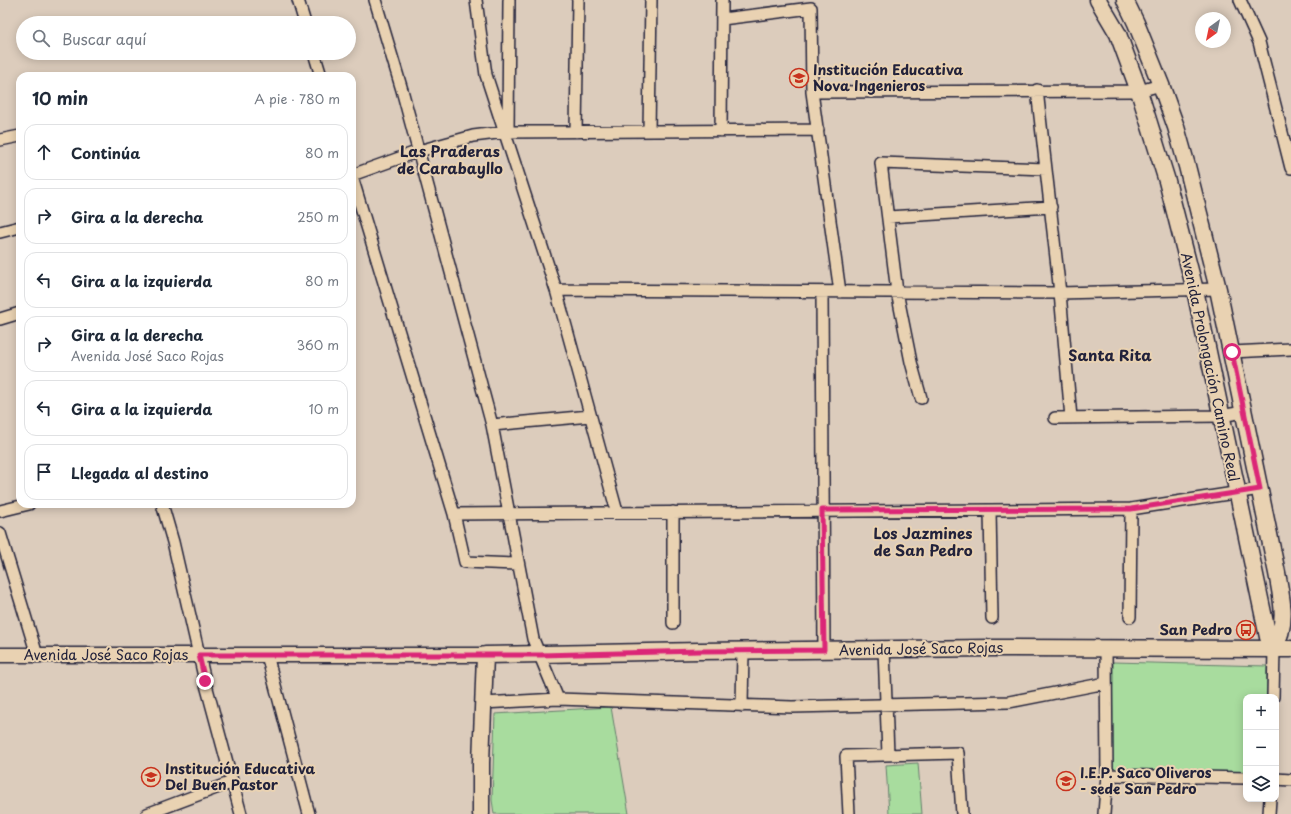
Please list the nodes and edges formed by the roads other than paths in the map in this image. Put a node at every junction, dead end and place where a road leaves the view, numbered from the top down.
1 (298, 0) edge
2 (375, 0) edge
3 (476, 0) edge
4 (509, 0) edge
5 (578, 0) edge
6 (651, 0) edge
7 (722, 0) edge
8 (1098, 0) edge
9 (1125, 0) edge
10 (1240, 0) edge
11 (303, 16) edge
12 (722, 19) junction
13 (316, 60) edge
14 (320, 72) edge
15 (1161, 85) junction
16 (1037, 90) junction
17 (1139, 91) junction
18 (812, 92) junction
19 (818, 130) junction
20 (649, 131) junction
21 (721, 131) junction
22 (507, 132) junction
23 (576, 132) junction
24 (16, 137) edge
25 (0, 140) edge
26 (419, 151) junction
27 (1291, 168) edge
28 (1046, 169) junction
29 (356, 175) edge
30 (356, 189) edge
31 (1050, 207) junction
32 (888, 217) junction
33 (16, 228) edge
34 (0, 232) edge
35 (1218, 289) junction
36 (556, 290) junction
37 (1195, 290) junction
38 (822, 292) junction
39 (840, 292) junction
40 (897, 292) junction
41 (1060, 292) junction
42 (16, 314) edge
43 (0, 319) edge
44 (1291, 349) edge
45 (1232, 352) junction
46 (921, 398) dead end
47 (1244, 412) junction
48 (590, 416) junction
49 (1220, 416) junction
50 (1054, 418) dead end
51 (1071, 418) junction
52 (492, 425) junction
53 (1260, 489) junction
54 (1238, 493) junction
55 (16, 507) edge
56 (163, 508) edge
57 (1131, 509) junction
58 (822, 510) junction
59 (990, 510) junction
60 (0, 511) edge
61 (617, 512) junction
62 (673, 512) junction
63 (509, 513) junction
64 (454, 514) junction
65 (0, 533) edge
66 (518, 564) junction
67 (1130, 617) dead end
68 (992, 618) dead end
69 (673, 623) dead end
70 (1106, 648) junction
71 (1291, 648) edge
72 (884, 649) junction
73 (1274, 649) junction
74 (824, 650) junction
75 (743, 651) junction
76 (0, 655) edge
77 (37, 655) junction
78 (199, 655) junction
79 (267, 655) junction
80 (484, 655) junction
81 (540, 655) junction
82 (1106, 683) junction
83 (1273, 694) edge
84 (558, 699) junction
85 (483, 703) junction
86 (886, 704) junction
87 (742, 706) junction
88 (888, 755) junction
89 (1107, 775) junction
90 (1243, 778) edge
91 (1279, 779) edge
92 (1291, 780) edge
93 (232, 782) junction
94 (1270, 802) edge
95 (153, 813) edge
96 (241, 814) edge
97 (309, 814) edge
98 (481, 814) edge
99 (849, 814) edge
100 (962, 814) edge
101 (1104, 814) edge
102 (1269, 814) edge

1 - 11 street
2 - 26 street
3 - 22 street
4 - 22 street
5 - 23 street
6 - 20 street
7 - 12 street
8 - 17 main road, Avenida Prolongación Camino Real
9 - 15 main road, Avenida Prolongación Camino Real
10 - 27 street
12 - 18 street
12 - 21 street
13 - 14 street
15 - 17 street
15 - 35 main road, Avenida Prolongación Camino Real
16 - 17 street
16 - 18 street
16 - 28 street
17 - 37 main road, Avenida Prolongación Camino Real
18 - 19 street
19 - 21 street
19 - 39 street
20 - 21 street
20 - 23 street
22 - 23 street
22 - 26 street
22 - 36 street
24 - 25 street
26 - 29 street
26 - 52 street
28 - 31 street
28 - 32 street
30 - 64 street
31 - 32 street
31 - 41 street
32 - 40 street
33 - 34 street
35 - 37 street
35 - 45 main road, Avenida Prolongación Camino Real
36 - 38 street
36 - 48 street
37 - 41 street
37 - 49 main road, Avenida Prolongación Camino Real
38 - 39 street
38 - 58 street
39 - 40 street
40 - 41 street
40 - 46 street
41 - 51 street
42 - 43 street
44 - 45 street
45 - 47 main road, Avenida Prolongación Camino Real
47 - 49 street
47 - 53 main road, Avenida Prolongación Camino Real
48 - 52 street
48 - 61 street
49 - 51 street
49 - 54 main road, Avenida Prolongación Camino Real
50 - 51 street
52 - 63 street
53 - 54 street
53 - 73 main road, Avenida Prolongación Camino Real
54 - 57 street
54 - 73 main road, Avenida Prolongación Camino Real
55 - 60 street
56 - 78 street
57 - 59 street
57 - 67 street
58 - 59 street
58 - 62 street
58 - 74 street
59 - 68 street
61 - 62 street
61 - 63 street
62 - 69 street
63 - 64 street
63 - 66 street
64 - 66 street
65 - 77 street
66 - 81 street
70 - 72 main road, Avenida José Saco Rojas
70 - 73 main road, Avenida José Saco Rojas
70 - 82 street
71 - 73 main road, Avenida José Saco Rojas
72 - 74 main road, Avenida José Saco Rojas
72 - 86 street
73 - 83 street
74 - 75 main road, Avenida José Saco Rojas
75 - 81 main road, Avenida José Saco Rojas
75 - 87 street
76 - 77 street, Avenida José Saco Rojas
77 - 78 street, Avenida José Saco Rojas
78 - 79 street, Avenida José Saco Rojas
78 - 93 street
79 - 80 street, Avenida José Saco Rojas
79 - 97 street
80 - 81 main road, Avenida José Saco Rojas
80 - 85 main road
81 - 84 street
82 - 86 street
82 - 89 street
84 - 85 street
84 - 87 street
85 - 98 main road
86 - 87 street
86 - 88 street
88 - 99 street
88 - 100 street
89 - 90 street
89 - 101 street
91 - 92 street
93 - 95 street
93 - 96 street
94 - 102 street

